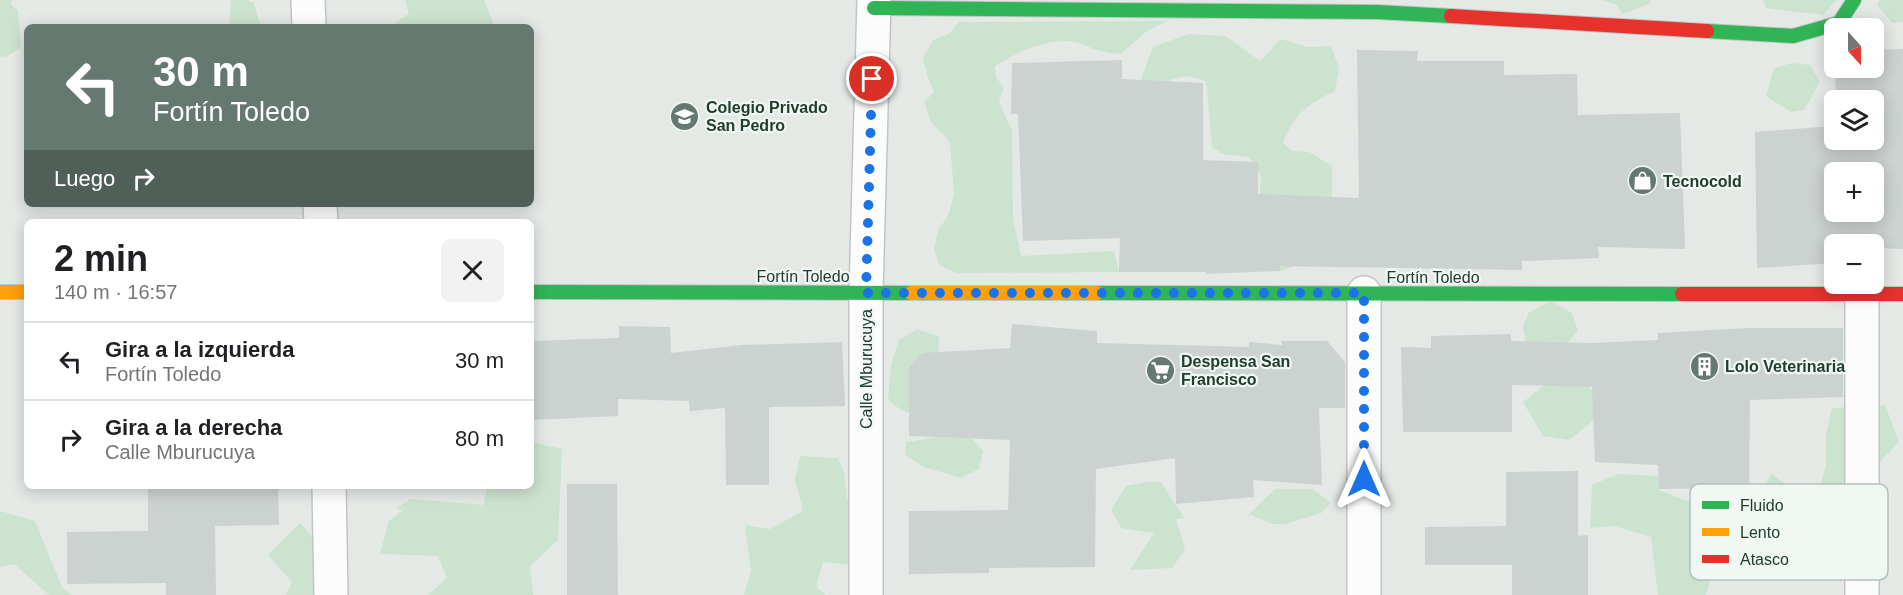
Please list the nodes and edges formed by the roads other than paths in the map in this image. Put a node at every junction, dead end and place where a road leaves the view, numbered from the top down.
1 (308, 0) edge
2 (1854, 0) edge
3 (874, 4) edge
4 (1377, 6) edge
5 (309, 24) edge
6 (0, 292) edge
7 (24, 292) edge
8 (534, 292) edge
9 (866, 293) junction
10 (1364, 293) junction
11 (1824, 294) edge
12 (1862, 294) edge
13 (1884, 294) edge
14 (1903, 294) edge
15 (1862, 484) edge
16 (329, 489) edge
17 (331, 595) edge
18 (866, 595) edge
19 (1365, 595) edge

1 - 5 street
2 - 4 street
3 - 4 street
3 - 9 street, Calle Mburucuya
6 - 7 street
8 - 9 street, Fortín Toledo
9 - 10 street, Fortín Toledo
9 - 18 street, Calle Mburucuya
10 - 11 street, Fortín Toledo
10 - 19 street
12 - 15 street
13 - 14 street, Fortín Toledo
16 - 17 street

